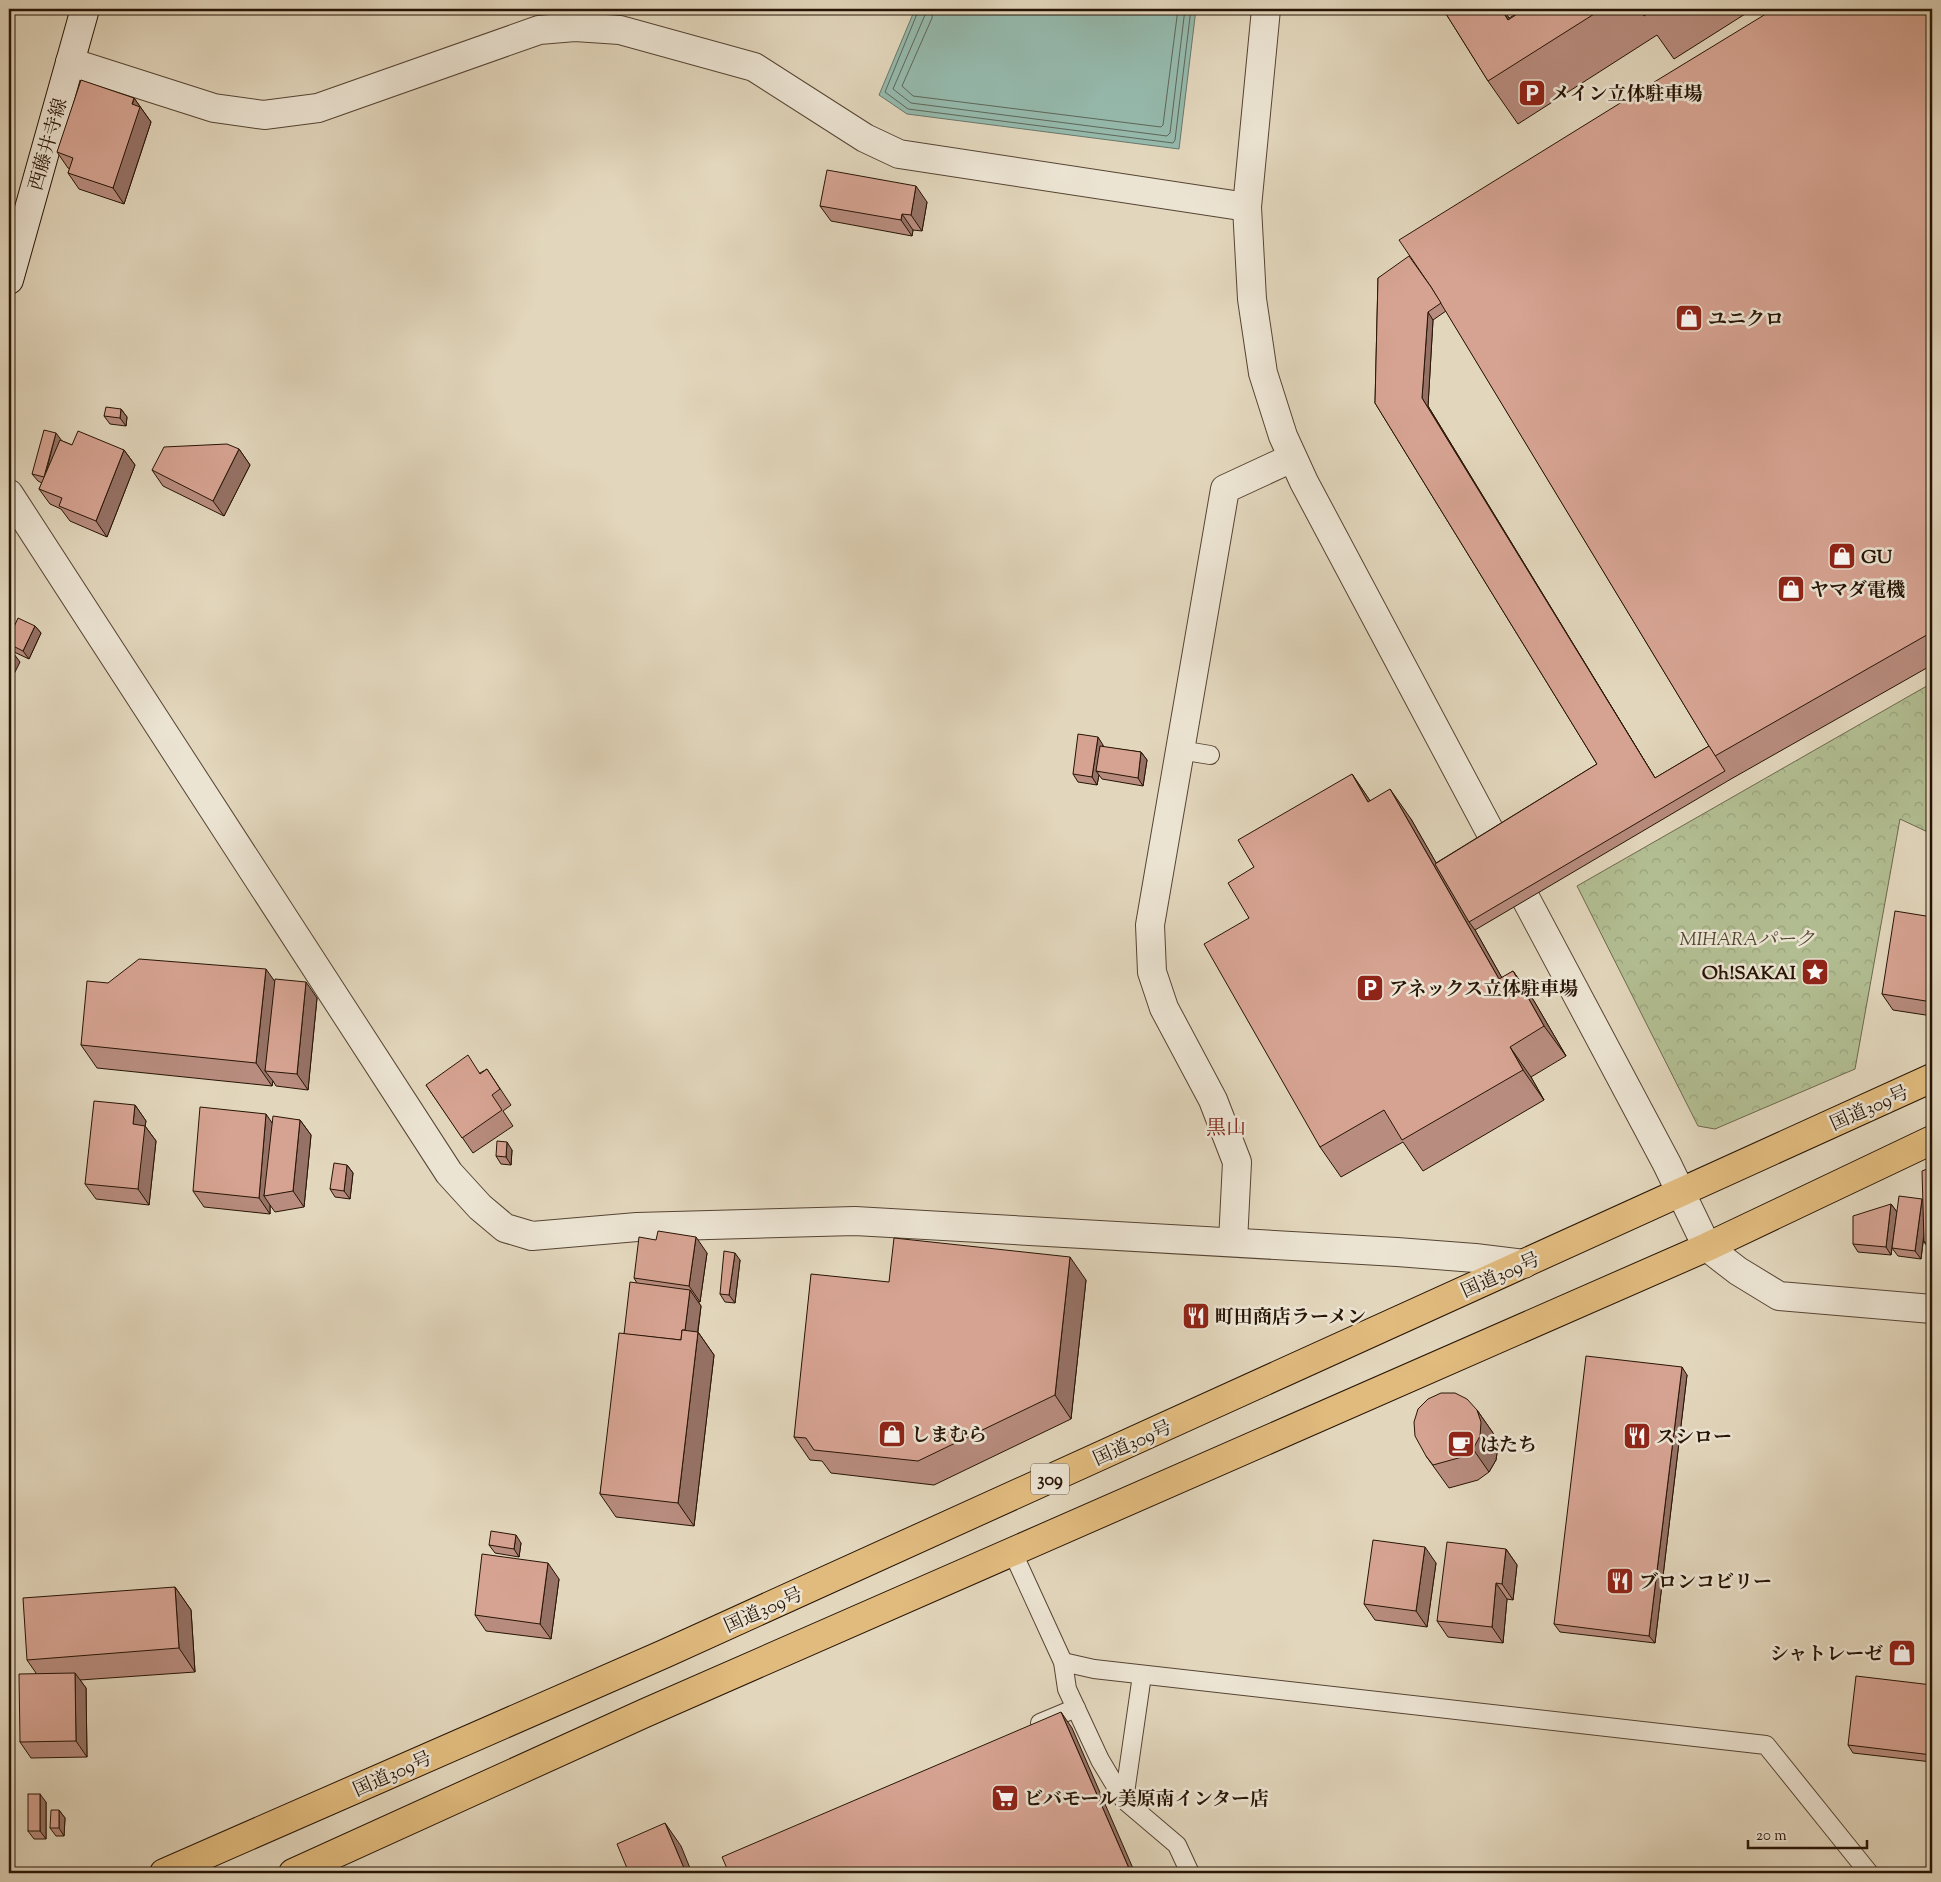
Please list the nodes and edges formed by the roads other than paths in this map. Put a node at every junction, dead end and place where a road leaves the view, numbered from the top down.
1 (85, 9) edge
2 (1266, 9) edge
3 (70, 62) junction
4 (1247, 207) junction
5 (9, 280) edge
6 (1292, 458) junction
7 (9, 494) edge
8 (1180, 750) junction
9 (1210, 755) dead end
10 (1932, 1078) edge
11 (1932, 1140) edge
12 (1682, 1193) junction
13 (1234, 1242) junction
14 (1707, 1246) junction
15 (1524, 1264) junction
16 (1932, 1309) edge
17 (1013, 1553) junction
18 (1063, 1662) junction
19 (1142, 1675) junction
20 (1076, 1708) junction
21 (1021, 1731) edge
22 (1124, 1800) junction
23 (164, 1873) edge
24 (292, 1873) edge
25 (1190, 1873) edge
26 (1869, 1873) edge

1 - 3 street, 西藤井寺線
2 - 4 street
3 - 4 street
3 - 5 street, 西藤井寺線
4 - 6 street
6 - 8 street
6 - 12 street
7 - 13 street
8 - 9 lane
8 - 13 street
10 - 12 highway, 国道309号 / 309
11 - 14 highway
12 - 14 street
12 - 15 highway, 国道309号 / 309
13 - 15 street
14 - 16 street
14 - 17 highway
15 - 23 highway, 国道309号 / 309
17 - 18 lane
17 - 24 highway
18 - 19 lane
18 - 20 lane
19 - 22 lane
19 - 26 lane
20 - 21 lane
20 - 22 lane
22 - 25 lane

